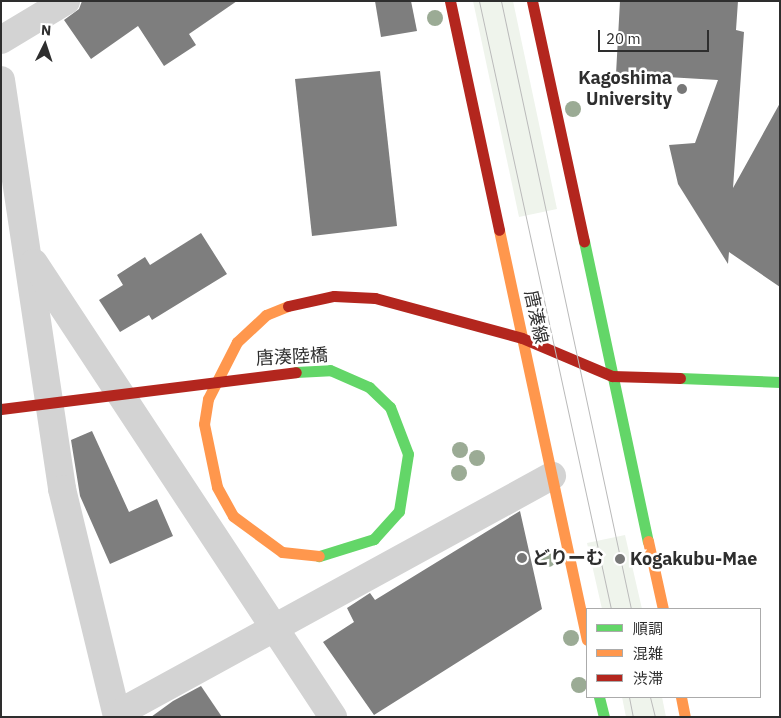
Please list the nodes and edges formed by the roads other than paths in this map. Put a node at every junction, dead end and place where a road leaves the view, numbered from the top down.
1 (66, 1) edge
2 (450, 1) edge
3 (532, 1) edge
4 (1, 40) edge
5 (1, 80) edge
6 (28, 254) junction
7 (522, 338) junction
8 (612, 376) junction
9 (780, 382) edge
10 (1, 409) edge
11 (552, 476) junction
12 (663, 608) edge
13 (275, 629) junction
14 (586, 635) edge
15 (599, 698) edge
16 (681, 698) edge
17 (117, 716) edge
18 (333, 717) edge
19 (604, 717) edge
20 (685, 717) edge

1 - 4 street
2 - 7 street, 唐湊線
3 - 8 street
5 - 6 street
6 - 13 street
6 - 17 street
7 - 8 street, 唐湊陸橋
7 - 10 street, 唐湊陸橋, bridge
7 - 11 street, 唐湊線
8 - 9 street
8 - 12 street
11 - 13 street
11 - 14 street, 唐湊線
13 - 17 street
13 - 18 street
15 - 19 street
16 - 20 street

